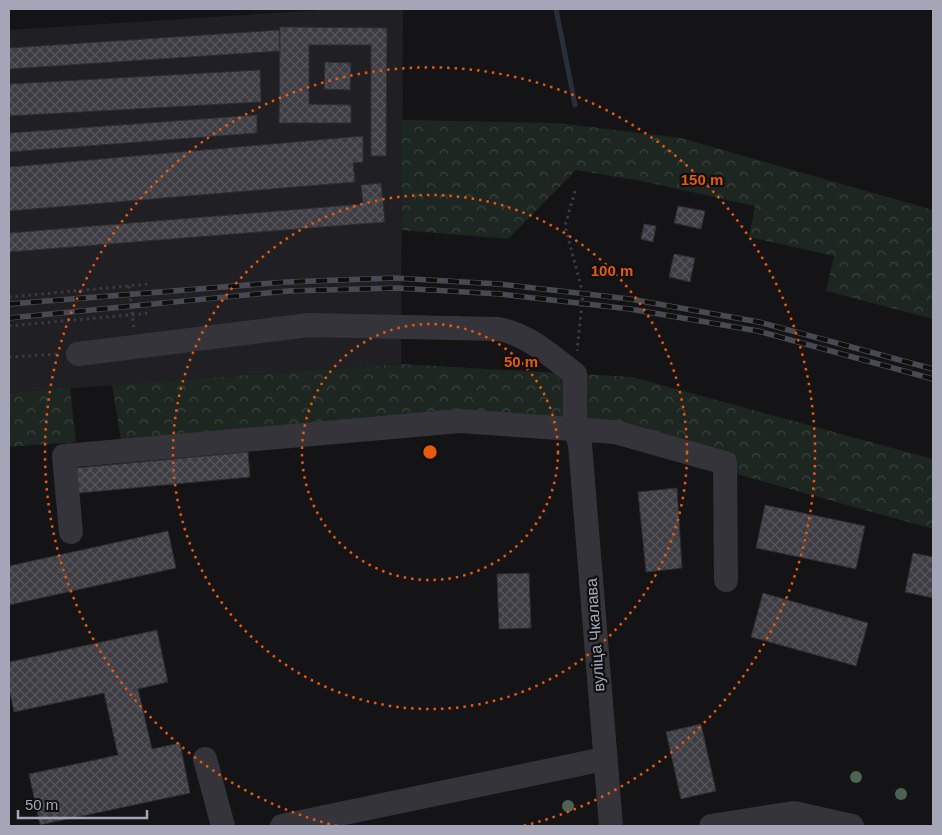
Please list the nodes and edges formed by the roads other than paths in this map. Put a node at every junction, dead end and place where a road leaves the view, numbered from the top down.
1 (78, 354) road end
2 (577, 437) junction
3 (71, 532) dead end
4 (726, 580) dead end
5 (205, 759) dead end
6 (604, 759) junction
7 (223, 826) edge
8 (282, 826) edge
9 (611, 826) edge
10 (711, 826) edge
11 (852, 826) edge

1 - 2 street, вуліца Чкалава
2 - 3 street
2 - 4 street
2 - 6 street, вуліца Чкалава
5 - 7 street
6 - 8 street
6 - 9 street, вуліца Чкалава
10 - 11 street

